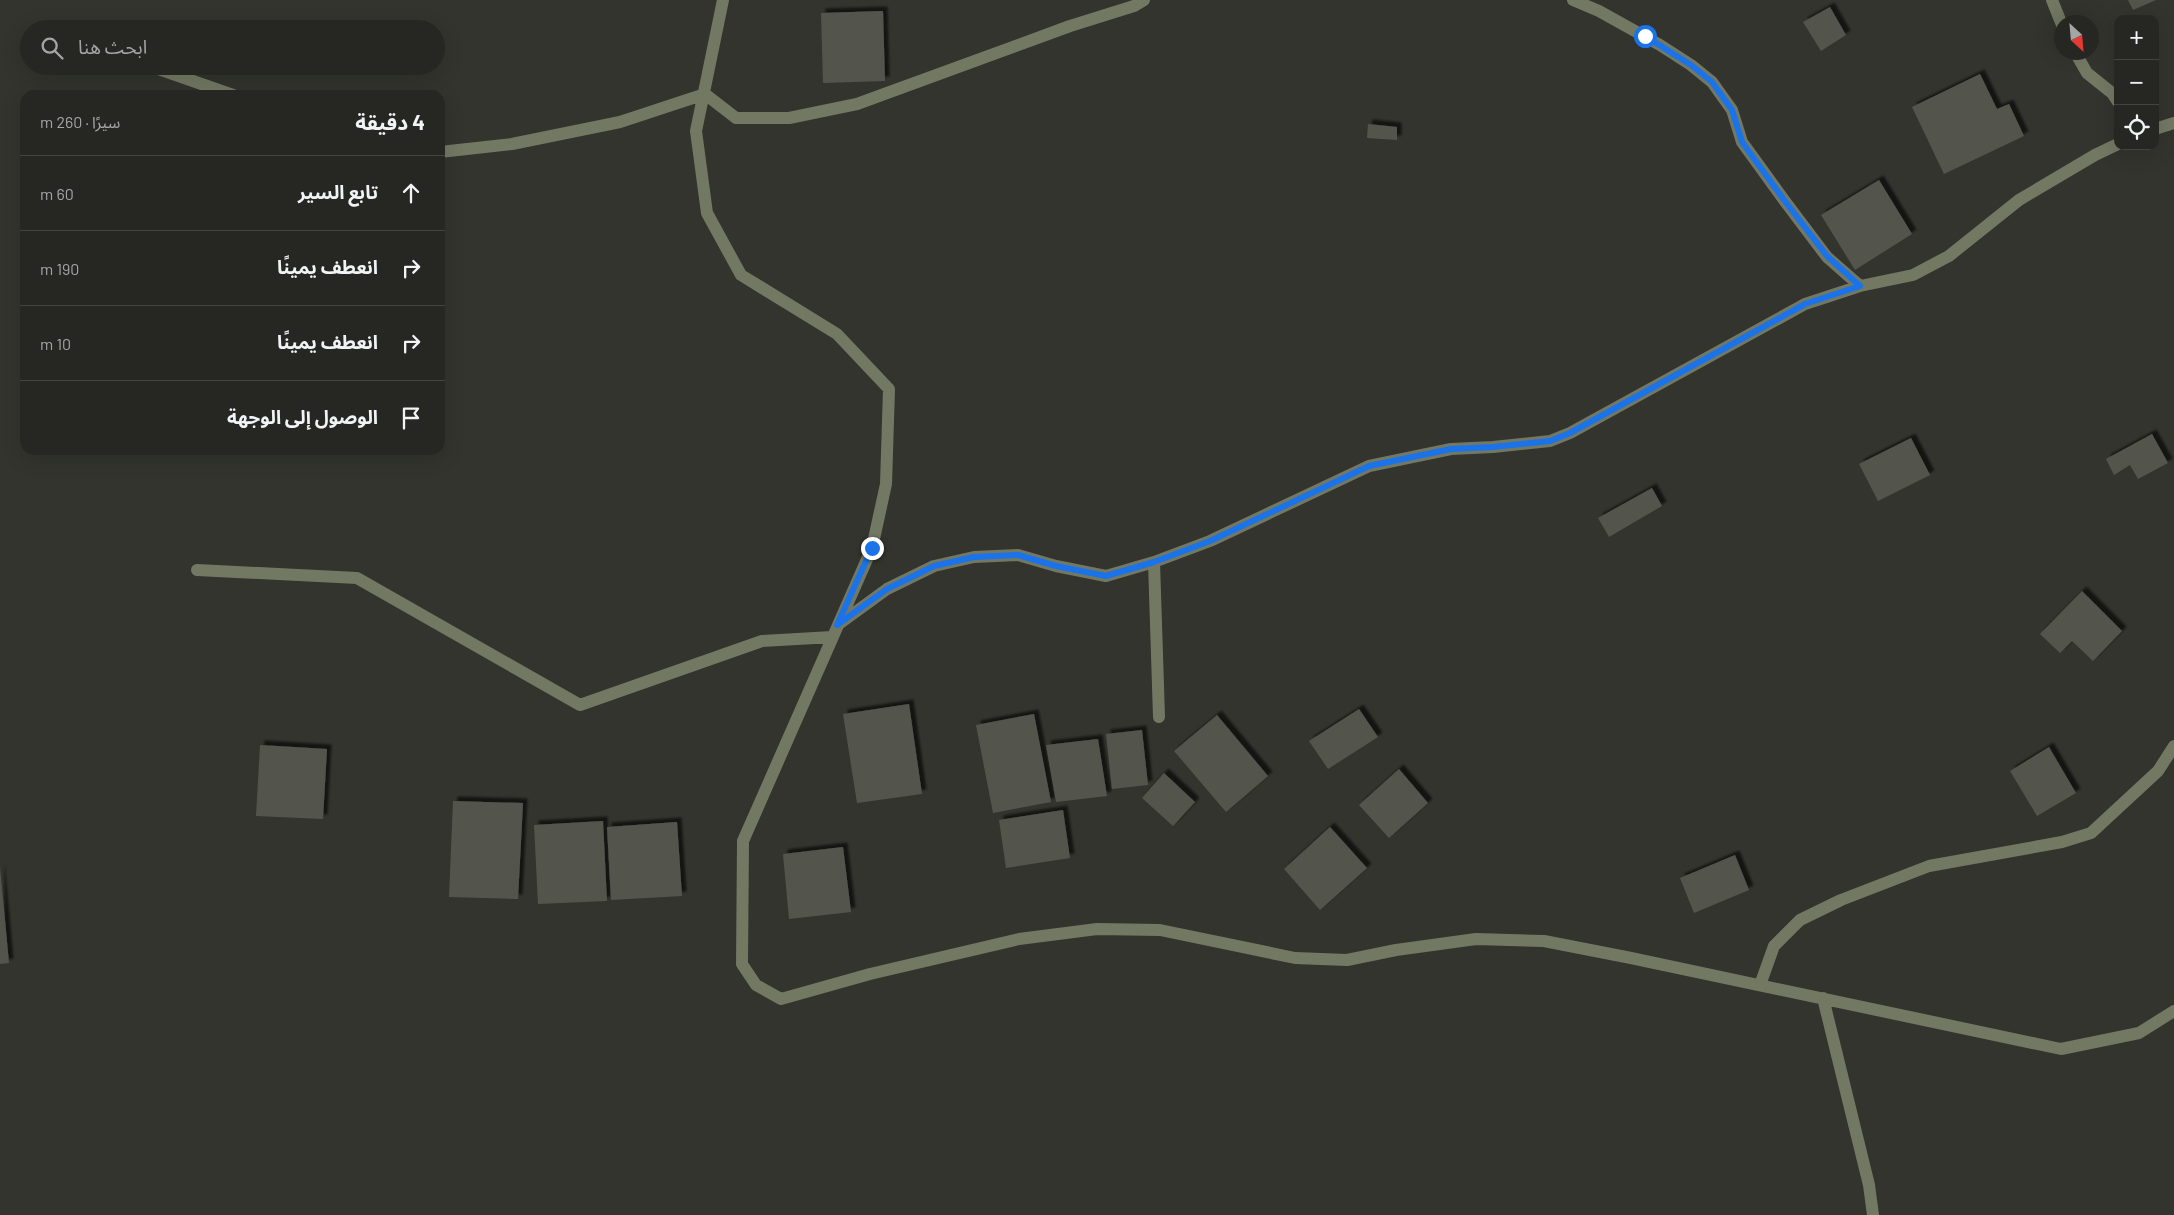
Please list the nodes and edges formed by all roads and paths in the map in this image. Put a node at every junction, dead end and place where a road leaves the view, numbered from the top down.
1 (723, 0) edge
2 (1144, 0) edge
3 (1574, 0) edge
4 (2052, 0) edge
5 (2058, 15) edge
6 (2080, 60) edge
7 (176, 75) edge
8 (219, 90) edge
9 (705, 94) junction
10 (2114, 96) edge
11 (2174, 123) edge
12 (2159, 128) edge
13 (2114, 146) edge
14 (445, 151) edge
15 (1860, 286) junction
16 (1154, 562) junction
17 (197, 570) dead end
18 (837, 625) junction
19 (832, 638) junction
20 (1158, 717) dead end
21 (2174, 746) edge
22 (1760, 985) junction
23 (1823, 998) junction
24 (2174, 1012) edge
25 (1873, 1215) edge

1 - 9 street
2 - 9 street
3 - 15 street
4 - 5 street
6 - 10 street
7 - 8 street
9 - 14 street
9 - 18 street
11 - 12 street
13 - 15 street
15 - 16 street
16 - 18 street
16 - 20 street
17 - 19 street
18 - 19 street
19 - 22 street
21 - 22 street
22 - 23 street
23 - 24 street
23 - 25 street

